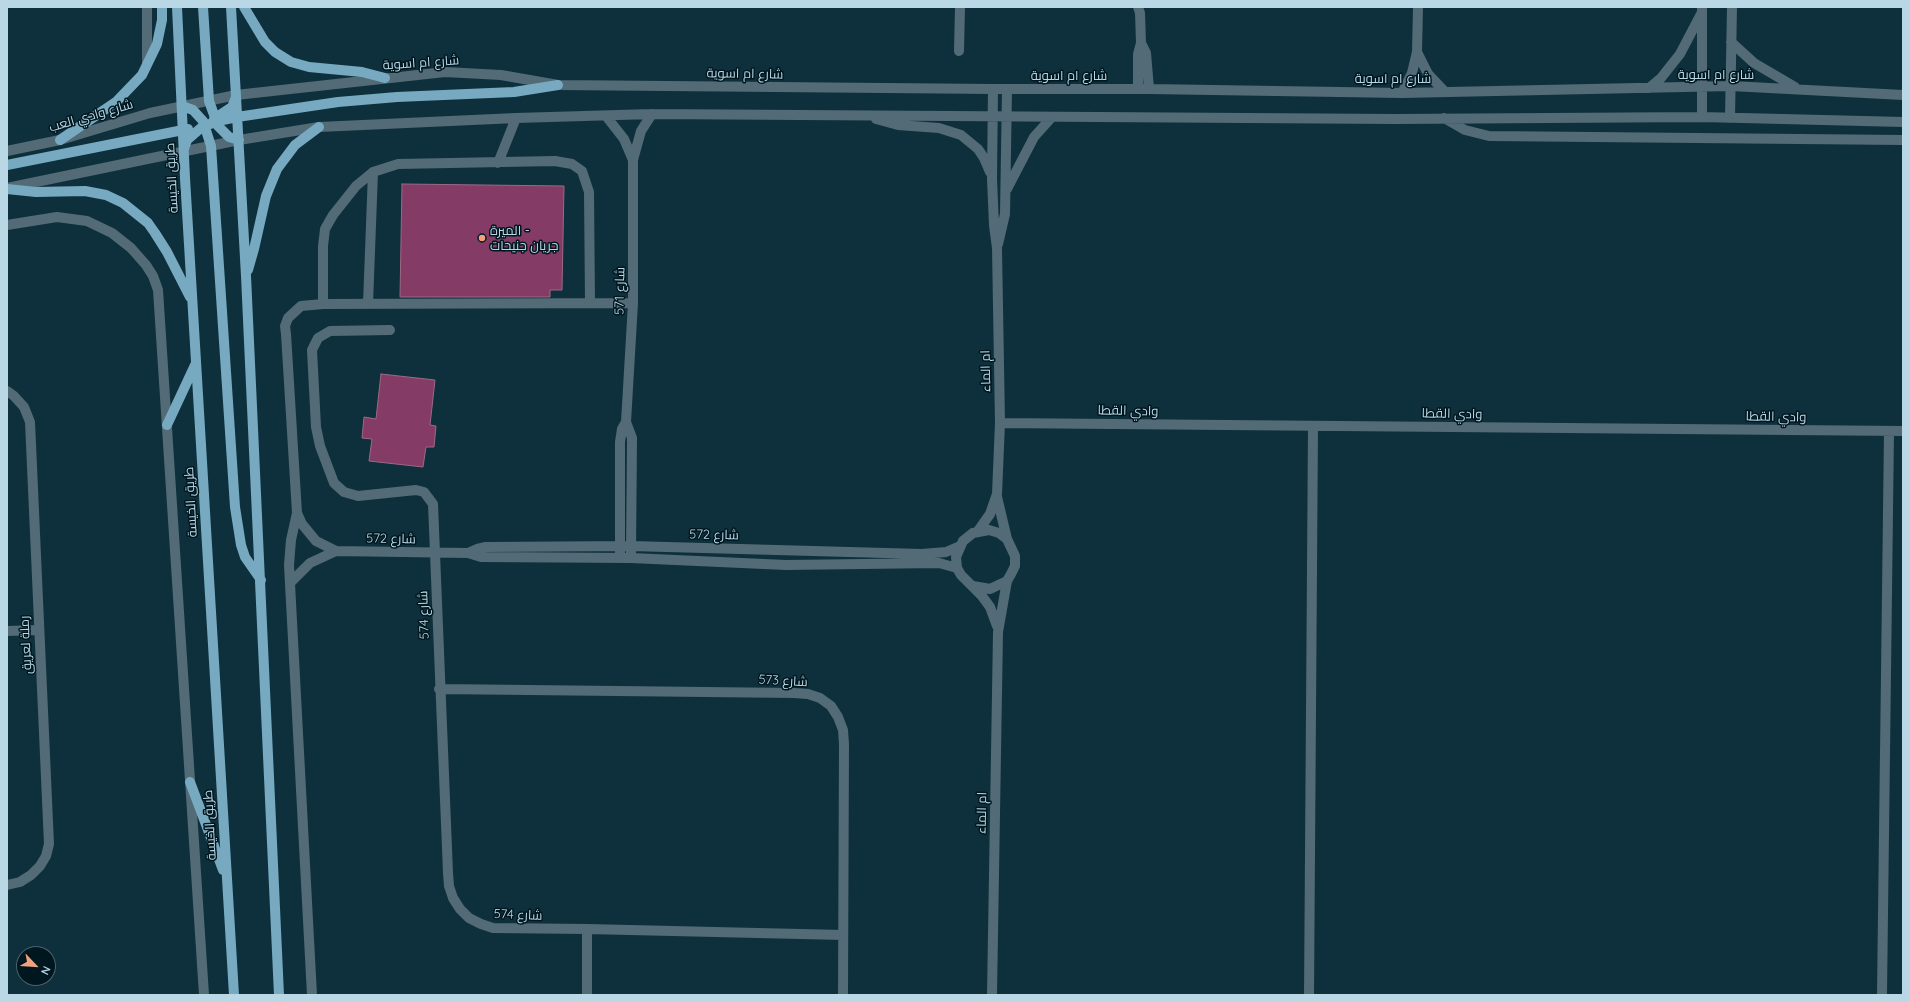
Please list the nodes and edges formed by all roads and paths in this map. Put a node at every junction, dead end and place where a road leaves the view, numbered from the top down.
1 (147, 7) edge
2 (162, 7) edge
3 (177, 7) edge
4 (203, 7) edge
5 (231, 7) edge
6 (244, 7) edge
7 (960, 7) edge
8 (1138, 7) edge
9 (1418, 7) edge
10 (1732, 7) edge
11 (1702, 9) edge
12 (1731, 42) junction
13 (1141, 43) junction
14 (959, 51) dead end
15 (1417, 52) junction
16 (147, 66) junction
17 (385, 78) junction
18 (558, 85) junction
19 (1730, 86) junction
20 (1703, 87) junction
21 (1649, 88) junction
22 (993, 89) junction
23 (1007, 89) junction
24 (1138, 89) junction
25 (1148, 89) junction
26 (1798, 89) junction
27 (1445, 92) junction
28 (1402, 93) junction
29 (236, 95) junction
30 (1903, 95) edge
31 (209, 101) junction
32 (182, 106) junction
33 (652, 114) junction
34 (606, 116) junction
35 (869, 116) junction
36 (237, 117) junction
37 (992, 117) junction
38 (1006, 117) junction
39 (1052, 117) junction
40 (516, 118) junction
41 (1444, 118) junction
42 (1702, 118) junction
43 (1730, 118) junction
44 (215, 121) junction
45 (1903, 122) edge
46 (204, 125) junction
47 (320, 127) junction
48 (183, 131) junction
49 (60, 140) junction
50 (239, 140) junction
51 (1903, 140) edge
52 (211, 146) junction
53 (7, 151) edge
54 (184, 153) junction
55 (633, 160) junction
56 (498, 163) junction
57 (7, 165) edge
58 (373, 172) junction
59 (992, 179) junction
60 (7, 188) edge
61 (1005, 192) junction
62 (7, 225) edge
63 (997, 248) junction
64 (246, 276) junction
65 (590, 302) junction
66 (192, 303) junction
67 (633, 303) junction
68 (323, 304) junction
69 (368, 304) junction
70 (390, 330) dead end
71 (196, 363) junction
72 (7, 391) edge
73 (626, 422) junction
74 (1000, 423) junction
75 (167, 425) junction
76 (1313, 426) junction
77 (1889, 431) junction
78 (1903, 431) edge
79 (997, 494) junction
80 (297, 513) junction
81 (978, 531) junction
82 (1007, 539) junction
83 (631, 546) junction
84 (960, 546) junction
85 (620, 547) junction
86 (336, 551) junction
87 (435, 553) junction
88 (468, 553) junction
89 (620, 558) junction
90 (631, 558) junction
91 (957, 568) junction
92 (261, 580) junction
93 (1007, 581) junction
94 (290, 583) junction
95 (973, 586) junction
96 (38, 630) junction
97 (7, 631) edge
98 (998, 632) junction
99 (439, 689) junction
100 (190, 782) junction
101 (227, 881) junction
102 (7, 885) edge
103 (587, 928) junction
104 (843, 935) junction
105 (204, 995) edge
106 (234, 995) edge
107 (279, 995) edge
108 (312, 995) edge
109 (587, 995) edge
110 (842, 995) edge
111 (992, 995) edge
112 (1309, 995) edge
113 (1882, 995) edge

1 - 16 street
2 - 16 main road
3 - 32 main road, طريق الخيسة
4 - 31 main road
5 - 29 main road
6 - 17 main road
7 - 14 street
8 - 13 street
9 - 15 street
10 - 12 street
11 - 20 street
11 - 21 street
12 - 19 street
12 - 26 street
13 - 24 street
13 - 25 street
15 - 27 street
15 - 28 street
16 - 49 main road
17 - 18 street, شارع ام اسوية
17 - 29 street, شارع ام اسوية
18 - 22 street, شارع ام اسوية
18 - 36 main road
19 - 20 street, شارع ام اسوية
19 - 26 street, شارع ام اسوية
19 - 43 street
20 - 21 street, شارع ام اسوية
20 - 42 street
21 - 27 street, شارع ام اسوية
22 - 23 street, شارع ام اسوية
22 - 37 street, ام الماء
23 - 24 street, شارع ام اسوية
23 - 38 street, ام الماء
24 - 25 street, شارع ام اسوية
25 - 28 street, شارع ام اسوية
26 - 30 street, شارع ام اسوية
27 - 28 street, شارع ام اسوية
29 - 31 street, شارع ام اسوية
29 - 36 main road
29 - 44 main road
31 - 32 street, شارع وادي العب
31 - 44 main road
32 - 46 main road
32 - 48 main road, طريق الخيسة
32 - 49 street, شارع وادي العب
33 - 34 street
33 - 35 street
33 - 55 street, شارع 571
34 - 40 street
34 - 55 street, شارع 571
35 - 37 street
35 - 59 street
36 - 44 main road
36 - 50 main road
37 - 38 street
37 - 59 street, ام الماء
38 - 39 street
38 - 61 street, ام الماء
39 - 41 street
39 - 61 street
40 - 47 street
40 - 56 street
41 - 42 street
41 - 51 street
42 - 43 street
43 - 45 street
44 - 46 main road
44 - 50 main road
46 - 48 main road
46 - 52 main road
46 - 54 main road
47 - 50 street
47 - 64 main road
48 - 54 main road, طريق الخيسة
48 - 57 main road
49 - 53 street, شارع وادي العب
50 - 52 street
50 - 64 main road
52 - 54 street
52 - 92 main road
54 - 60 street
54 - 66 main road, طريق الخيسة
55 - 67 street, شارع 571
56 - 58 street
56 - 65 street
58 - 68 street
58 - 69 street
59 - 63 street, ام الماء
60 - 66 main road
61 - 63 street, ام الماء
62 - 75 street, طريق الخيسة
63 - 74 street, ام الماء
64 - 92 main road
65 - 67 street
65 - 69 street
66 - 71 main road, طريق الخيسة
67 - 73 street, شارع 571
68 - 69 street
68 - 80 street
70 - 87 street, شارع 574
71 - 75 main road
71 - 101 main road, طريق الخيسة
72 - 96 street, رملة لعريق
73 - 83 street, شارع 571
73 - 85 street, شارع 571
74 - 76 street, وادي القطا
74 - 79 street, ام الماء
75 - 100 street, طريق الخيسة
76 - 77 street, وادي القطا
76 - 112 street
77 - 78 street, وادي القطا
77 - 113 street
79 - 81 street, ام الماء
79 - 82 street, ام الماء
80 - 86 street, شارع 572
80 - 94 street
81 - 82 street
81 - 84 street
82 - 93 street
83 - 84 street, شارع 572
83 - 85 street, شارع 572
83 - 90 street, شارع 571
84 - 91 street
85 - 88 street, شارع 572
85 - 89 street, شارع 571
86 - 87 street, شارع 572
86 - 94 street, شارع 572
87 - 88 street, شارع 572
87 - 99 street, شارع 574
88 - 89 street, شارع 572
89 - 90 street, شارع 572
90 - 91 street, شارع 572
91 - 95 street
92 - 107 main road
93 - 95 street
93 - 98 street, ام الماء
94 - 108 street
95 - 98 street, ام الماء
96 - 97 street
96 - 102 street, رملة لعريق
98 - 111 street, ام الماء
99 - 103 street, شارع 574
99 - 104 street, شارع 573
100 - 101 main road
100 - 105 street, طريق الخيسة
101 - 106 main road, طريق الخيسة
103 - 104 street, شارع 574
103 - 109 street
104 - 110 street, شارع 573

